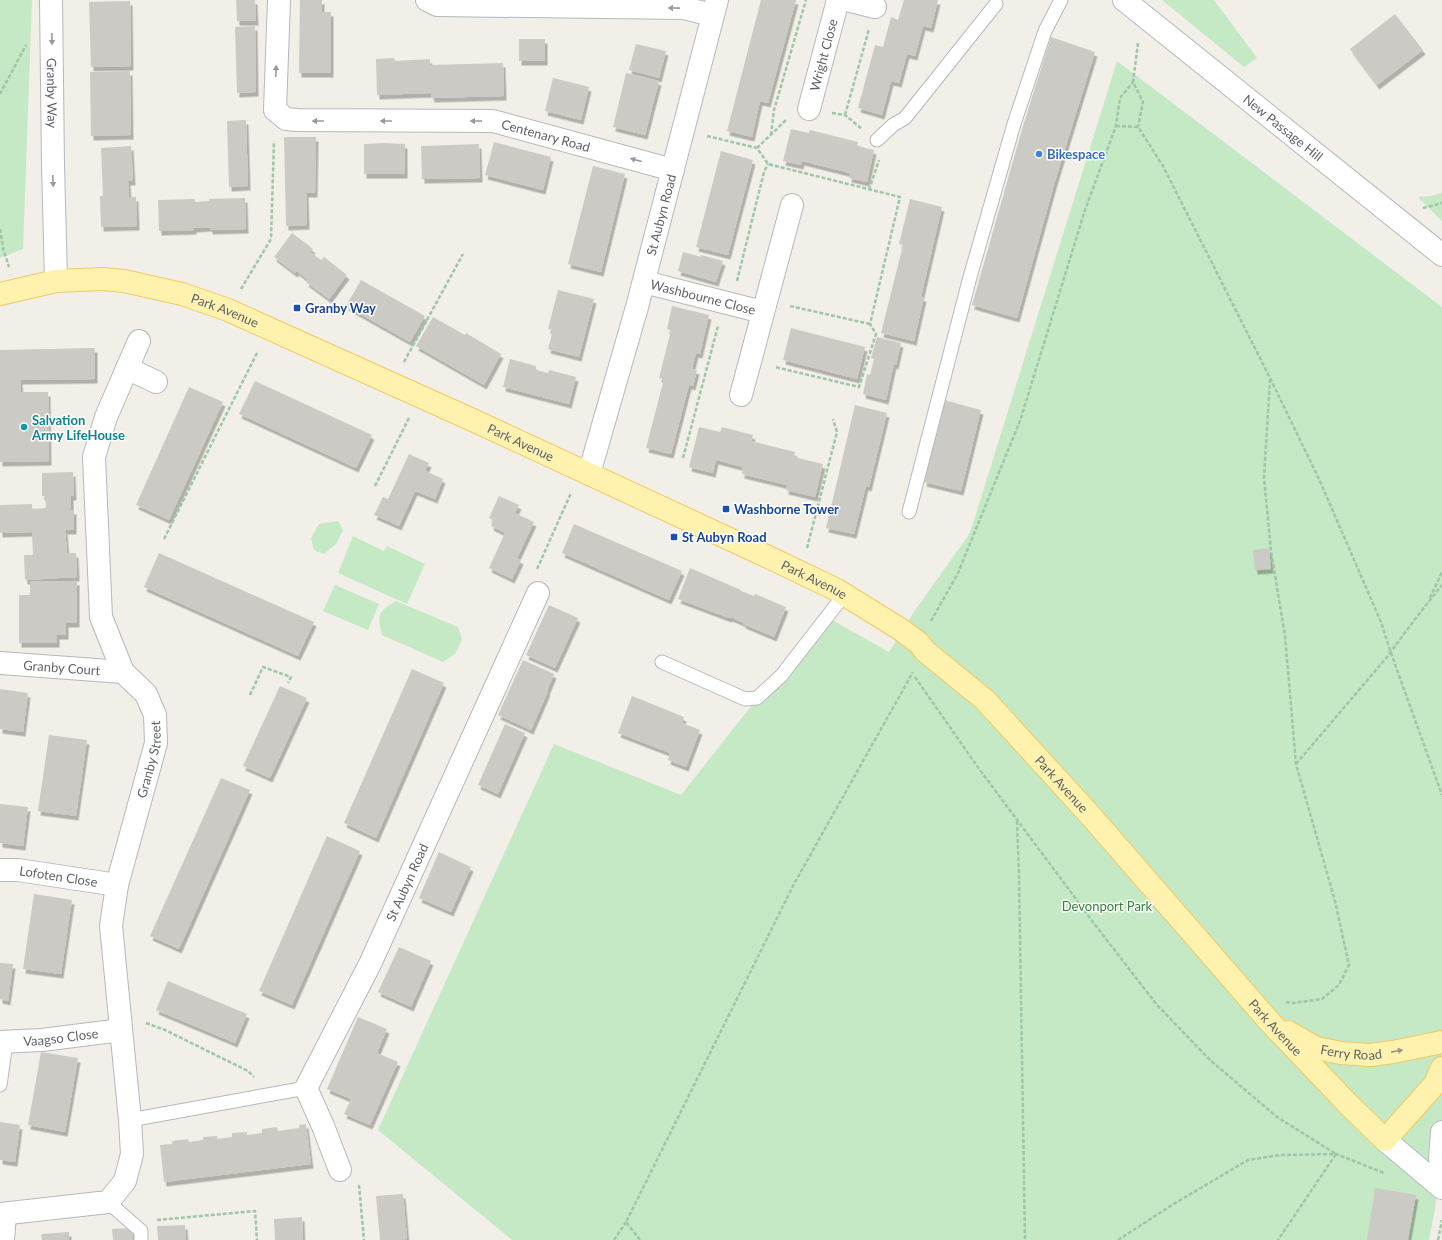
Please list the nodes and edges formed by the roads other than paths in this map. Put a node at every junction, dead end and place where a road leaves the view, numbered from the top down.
1 (51, 0) edge
2 (279, 0) edge
3 (427, 0) edge
4 (838, 0) edge
5 (847, 0) edge
6 (1061, 0) edge
7 (1124, 0) edge
8 (996, 4) dead end
9 (714, 7) edge
10 (875, 7) road end
11 (810, 109) road end
12 (877, 140) road end
13 (673, 170) junction
14 (792, 205) dead end
15 (1442, 256) edge
16 (56, 281) junction
17 (644, 282) junction
18 (8, 292) edge
19 (764, 306) junction
20 (139, 341) dead end
21 (127, 368) junction
22 (156, 382) dead end
23 (741, 395) dead end
24 (585, 472) junction
25 (909, 512) dead end
26 (538, 593) road end
27 (844, 595) junction
28 (662, 662) dead end
29 (0, 663) edge
30 (123, 672) junction
31 (0, 870) edge
32 (117, 885) junction
33 (1268, 1020) junction
34 (121, 1022) junction
35 (3, 1042) edge
36 (1442, 1042) edge
37 (1442, 1068) edge
38 (0, 1085) edge
39 (306, 1088) junction
40 (130, 1120) junction
41 (1442, 1132) edge
42 (1385, 1140) junction
43 (1442, 1169) edge
44 (340, 1170) road end
45 (1442, 1188) edge
46 (108, 1202) junction
47 (2, 1214) edge
48 (3, 1240) edge
49 (141, 1240) edge

1 -> 16 street, Granby Way
13 -> 2 street, Centenary Road
9 -> 3 street
4 - 11 street, Wright Close
5 - 10 street
6 - 25 lane
7 - 15 street, New Passage Hill
8 - 12 lane
9 - 13 street, St Aubyn Road
13 - 17 street, St Aubyn Road
14 - 19 street, Washbourne Close
16 - 18 main road, Park Avenue
16 - 24 main road, Park Avenue
17 - 19 street, Washbourne Close
17 - 24 street, St Aubyn Road
19 - 23 street, Washbourne Close
20 - 21 street, Granby Street
21 - 22 street
21 - 30 street, Granby Street
24 - 27 main road, Park Avenue
26 - 39 street, St Aubyn Road
27 - 28 lane
27 - 33 main road, Park Avenue
29 - 30 street, Granby Court
30 - 32 street, Granby Street
31 - 32 street, Lofoten Close
32 - 34 street, Granby Street
33 -> 36 main road, Ferry Road
33 - 42 main road, Park Avenue
34 - 35 street, Vaagso Close
34 - 40 street, Granby Street
35 - 38 lane
37 - 42 main road
39 - 40 lane
39 - 44 street
40 - 46 street, Granby Street
41 - 43 street
42 - 45 street, Park Avenue
46 - 47 street
46 - 49 lane
47 - 48 street

